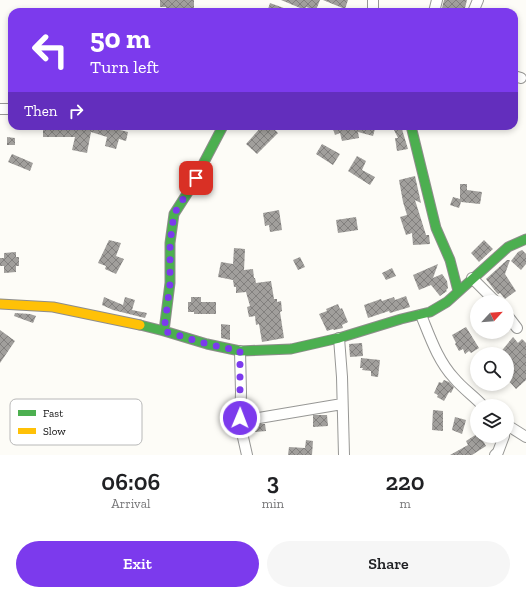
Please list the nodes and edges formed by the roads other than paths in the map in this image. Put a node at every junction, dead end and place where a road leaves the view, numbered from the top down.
1 (221, 130) edge
2 (412, 130) edge
3 (526, 240) edge
4 (472, 278) junction
5 (458, 291) junction
6 (489, 295) edge
7 (0, 304) edge
8 (421, 316) junction
9 (514, 324) edge
10 (517, 328) dead end
11 (164, 331) junction
12 (339, 338) junction
13 (240, 351) junction
14 (476, 399) edge
15 (342, 404) junction
16 (260, 418) dead end
17 (514, 430) edge
18 (526, 437) edge
19 (501, 443) edge
20 (247, 455) edge
21 (344, 455) edge
22 (495, 455) edge

1 - 11 street
2 - 5 street
3 - 4 street
4 - 5 street
4 - 6 street
5 - 8 street
7 - 11 street
8 - 12 street
8 - 14 street
9 - 10 street
11 - 13 street
12 - 13 street
12 - 15 street
13 - 20 street
15 - 16 street
15 - 21 street
17 - 18 street
19 - 22 street

